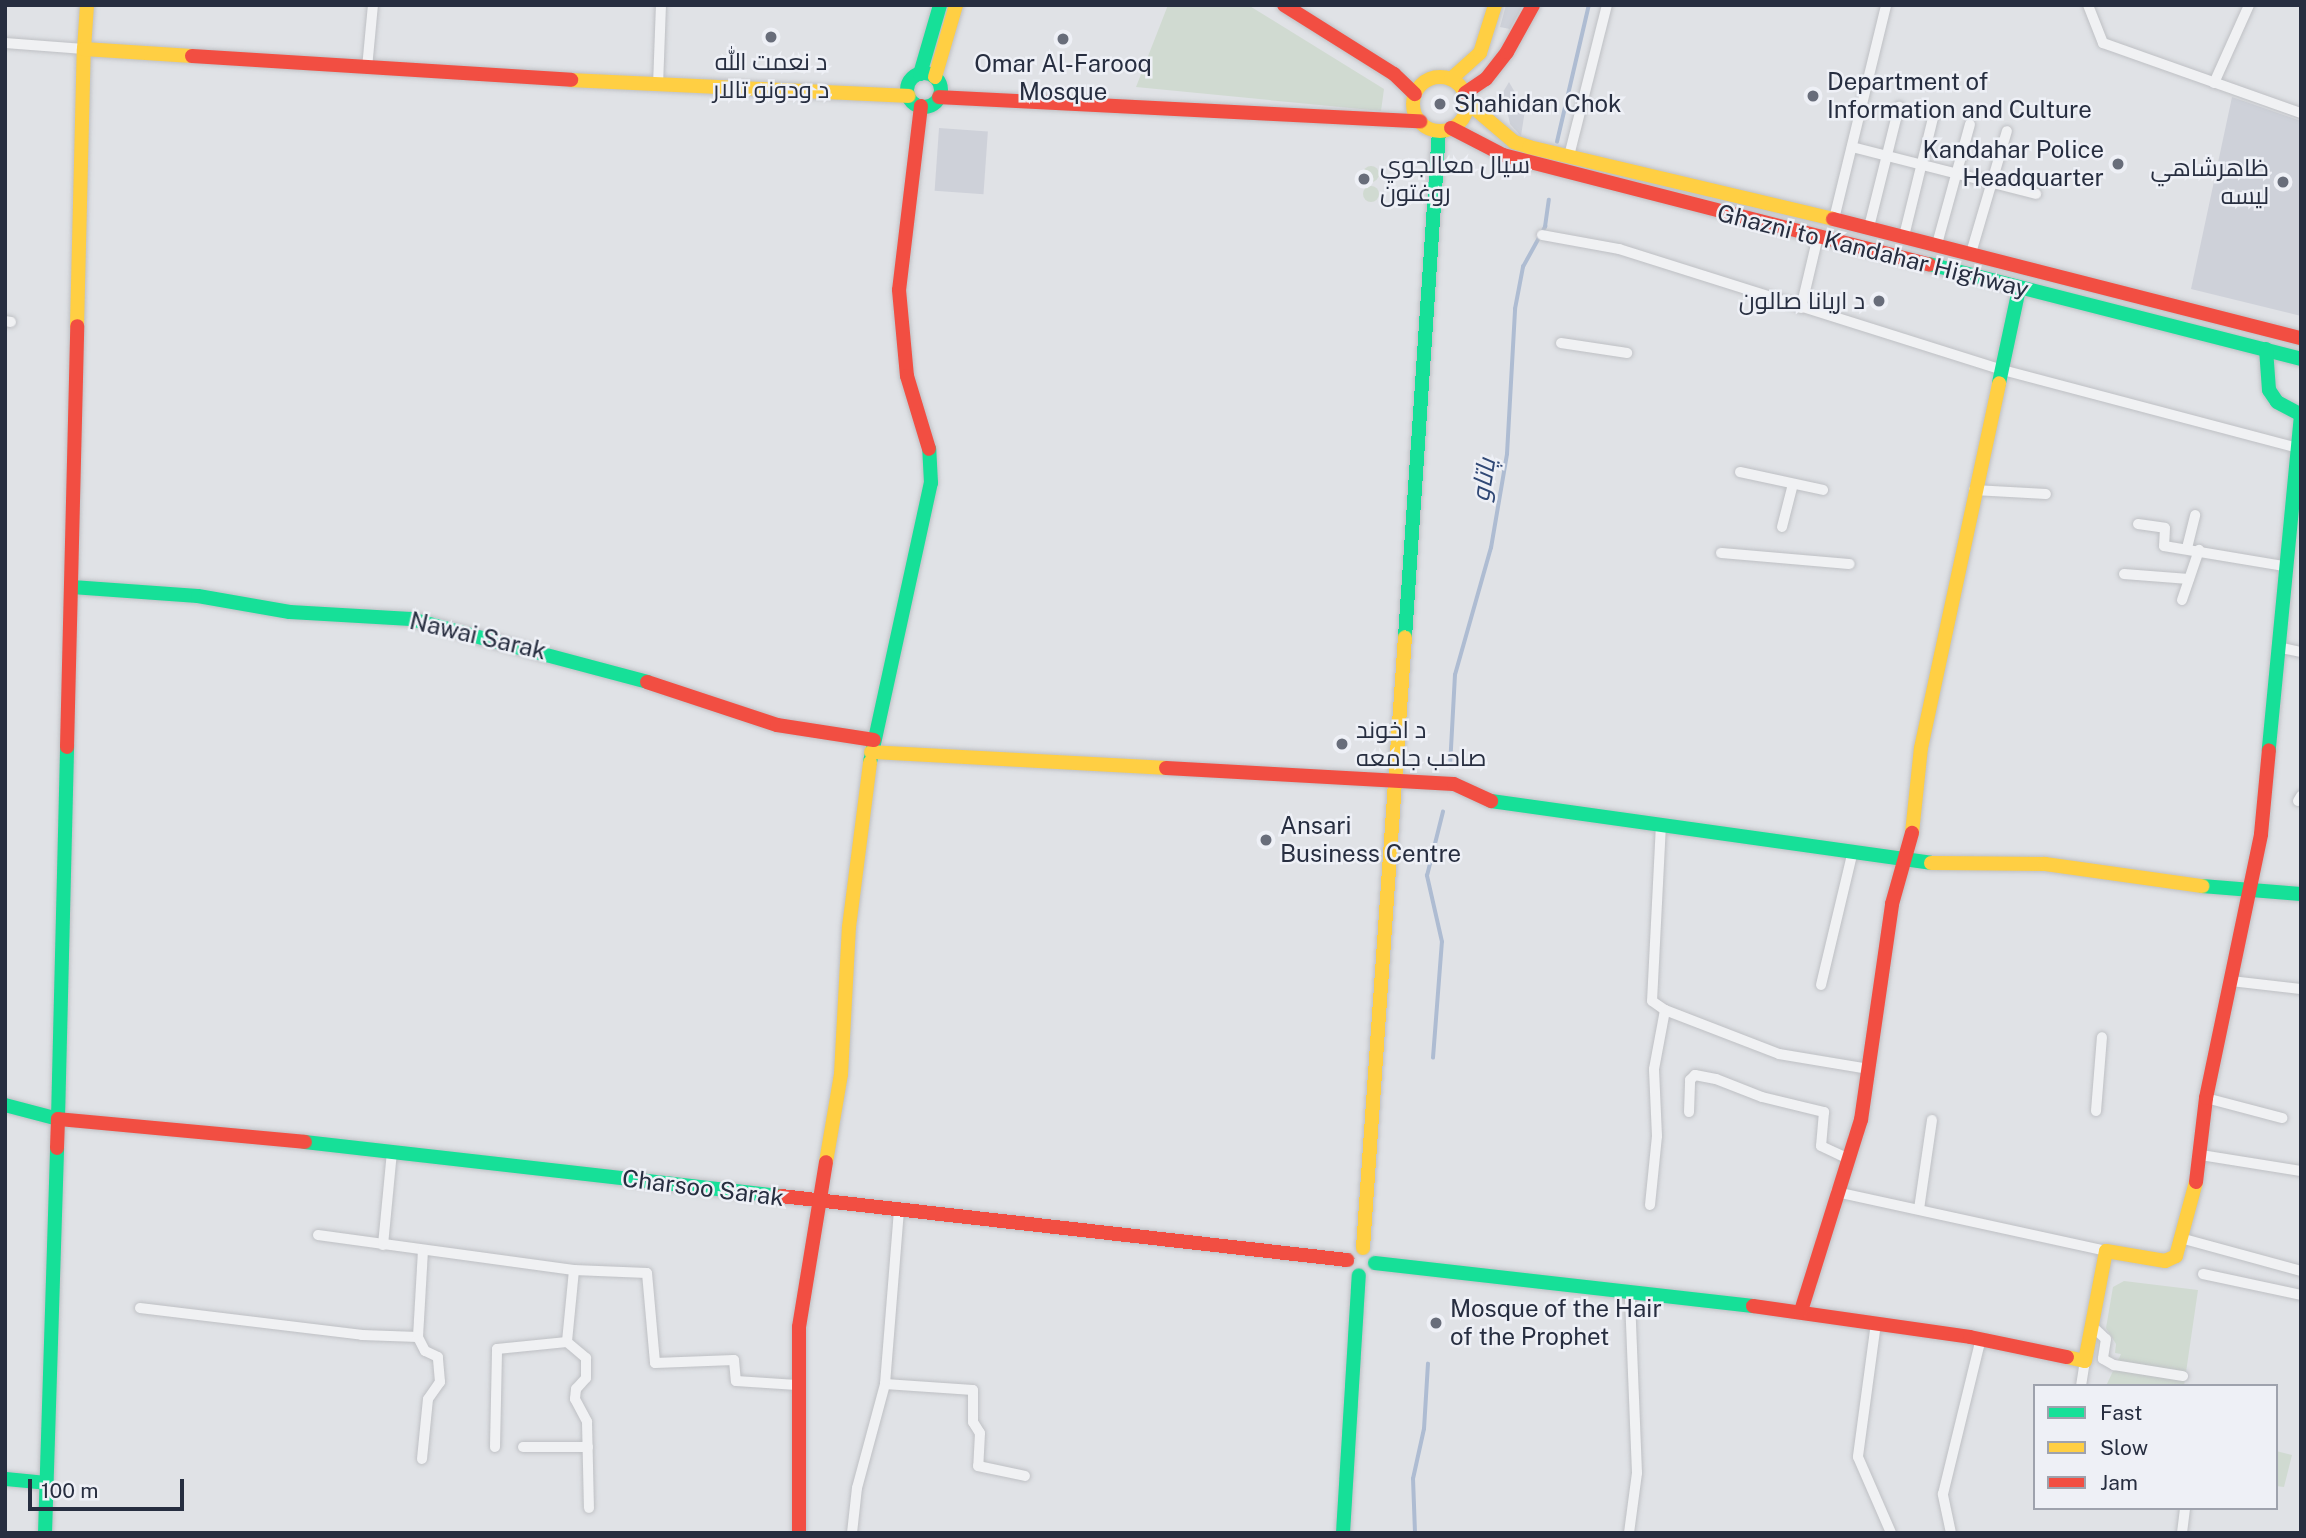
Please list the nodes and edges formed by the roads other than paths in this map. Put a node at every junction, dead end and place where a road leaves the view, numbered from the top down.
1 (87, 5) edge
2 (373, 5) edge
3 (661, 5) edge
4 (940, 5) edge
5 (956, 5) edge
6 (1284, 5) edge
7 (1496, 5) edge
8 (1533, 5) edge
9 (1607, 5) edge
10 (1886, 5) edge
11 (2088, 5) edge
12 (2249, 5) edge
13 (5, 43) edge
14 (84, 49) junction
15 (367, 68) junction
16 (920, 74) junction
17 (935, 77) junction
18 (1451, 79) junction
19 (2214, 83) junction
20 (658, 86) junction
21 (1415, 94) junction
22 (909, 96) junction
23 (939, 97) junction
24 (1466, 97) junction
25 (921, 106) junction
26 (1899, 107) dead end
27 (2301, 113) edge
28 (1934, 114) dead end
29 (1420, 121) junction
30 (1970, 124) dead end
31 (1445, 130) junction
32 (2007, 131) dead end
33 (1852, 147) junction
34 (1569, 156) junction
35 (1887, 156) junction
36 (1922, 164) junction
37 (1956, 173) junction
38 (1992, 182) junction
39 (2036, 194) dead end
40 (1834, 219) junction
41 (1869, 228) junction
42 (1542, 235) dead end
43 (1818, 236) junction
44 (1904, 236) junction
45 (1937, 244) junction
46 (1971, 253) junction
47 (2019, 289) junction
48 (1801, 308) junction
49 (2301, 338) edge
50 (1561, 343) dead end
51 (2266, 349) junction
52 (1627, 353) dead end
53 (2301, 359) edge
54 (1998, 369) junction
55 (2298, 448) edge
56 (1740, 472) dead end
57 (1793, 484) junction
58 (1823, 490) dead end
59 (1974, 490) junction
60 (2046, 494) dead end
61 (2195, 515) dead end
62 (2295, 519) edge
63 (2138, 524) dead end
64 (1782, 527) dead end
65 (2187, 548) junction
66 (2199, 550) junction
67 (1721, 553) dead end
68 (1850, 564) dead end
69 (2284, 566) junction
70 (2124, 574) dead end
71 (2189, 579) junction
72 (72, 587) junction
73 (2182, 600) dead end
74 (2277, 647) junction
75 (2301, 652) edge
76 (873, 746) junction
77 (1397, 779) junction
78 (1661, 824) junction
79 (1852, 855) junction
80 (1905, 863) junction
81 (2248, 893) junction
82 (2301, 894) edge
83 (2231, 981) junction
84 (1821, 985) dead end
85 (2301, 989) edge
86 (1665, 1010) junction
87 (2102, 1037) dead end
88 (1869, 1069) junction
89 (2206, 1098) junction
90 (5, 1105) edge
91 (2096, 1111) dead end
92 (1689, 1112) dead end
93 (2282, 1118) dead end
94 (58, 1119) junction
95 (1931, 1120) dead end
96 (392, 1152) junction
97 (2202, 1155) junction
98 (1849, 1159) junction
99 (2301, 1171) edge
100 (1836, 1192) junction
101 (819, 1202) junction
102 (1650, 1205) dead end
103 (1919, 1209) junction
104 (899, 1211) junction
105 (318, 1234) dead end
106 (2184, 1239) junction
107 (383, 1245) junction
108 (1363, 1248) junction
109 (423, 1250) junction
110 (2106, 1251) junction
111 (1347, 1261) junction
112 (1374, 1263) junction
113 (573, 1270) junction
114 (2301, 1271) edge
115 (2203, 1274) dead end
116 (1359, 1275) junction
117 (1630, 1295) junction
118 (2301, 1295) edge
119 (140, 1308) dead end
120 (1801, 1311) junction
121 (1876, 1323) junction
122 (2094, 1328) dead end
123 (418, 1337) junction
124 (567, 1342) junction
125 (1980, 1342) junction
126 (2085, 1361) junction
127 (2183, 1376) dead end
128 (885, 1384) junction
129 (2081, 1384) edge
130 (797, 1385) junction
131 (495, 1447) dead end
132 (523, 1447) dead end
133 (588, 1447) junction
134 (422, 1459) dead end
135 (1025, 1476) dead end
136 (5, 1479) edge
137 (47, 1483) junction
138 (589, 1508) dead end
139 (2185, 1510) edge
140 (45, 1533) edge
141 (799, 1533) edge
142 (852, 1533) edge
143 (1343, 1533) edge
144 (1629, 1533) edge
145 (1891, 1533) edge
146 (1951, 1533) edge
147 (2182, 1533) edge

1 - 14 main road
2 - 15 street
3 - 20 street
4 - 16 main road
5 - 17 main road
6 - 21 main road
7 - 18 main road
8 - 24 main road
9 - 34 street
10 - 33 street
11 - 19 street
12 - 19 street
13 - 14 street
14 - 15 main road
14 - 72 main road
15 - 20 main road
16 - 17 main road
16 - 22 main road
17 - 23 main road
18 - 21 main road
18 - 24 main road
19 - 27 street
20 - 22 main road
21 - 29 main road
22 - 25 main road
23 - 25 main road
23 - 29 main road
24 - 31 main road
24 - 34 main road, Ghazni to Kandahar Highway
25 - 76 main road
26 - 35 street
28 - 36 street
29 - 31 main road
30 - 37 street
31 - 43 main road, Ghazni to Kandahar Highway
31 - 77 main road
32 - 38 street
33 - 35 street
33 - 40 street
34 - 40 main road, Ghazni to Kandahar Highway
35 - 36 street
35 - 41 street
36 - 37 street
36 - 44 street
37 - 38 street
37 - 45 street
38 - 39 street
38 - 46 street
40 - 41 main road, Ghazni to Kandahar Highway
41 - 44 main road, Ghazni to Kandahar Highway
42 - 48 street
43 - 47 main road, Ghazni to Kandahar Highway
43 - 48 street
44 - 45 main road, Ghazni to Kandahar Highway
45 - 46 main road, Ghazni to Kandahar Highway
46 - 49 main road, Ghazni to Kandahar Highway
47 - 51 main road, Ghazni to Kandahar Highway
47 - 54 main road
48 - 54 street
50 - 52 street
51 - 53 main road, Ghazni to Kandahar Highway
51 - 55 main road
54 - 55 street
54 - 59 main road
55 - 62 main road
56 - 57 street
57 - 58 street
57 - 64 street
59 - 60 street
59 - 80 main road
61 - 65 street
62 - 69 main road
63 - 65 street
65 - 66 street
66 - 69 street
66 - 71 street
67 - 68 street
69 - 74 main road
70 - 71 street
71 - 73 street
72 - 76 main road, Nawai Sarak
72 - 94 main road
74 - 75 street
74 - 81 main road
76 - 77 main road, Nawai Sarak
76 - 101 main road
77 - 78 main road, Nawai Sarak
77 - 108 main road
78 - 79 main road, Nawai Sarak
78 - 86 street
79 - 80 main road, Nawai Sarak
79 - 84 street
80 - 81 main road, Nawai Sarak
80 - 88 main road
81 - 82 main road, Nawai Sarak
81 - 83 main road
83 - 85 street
83 - 89 main road
86 - 88 street
86 - 102 street
87 - 91 street
88 - 98 main road
89 - 93 street
89 - 97 main road
90 - 94 main road, Charsoo Sarak
92 - 98 street
94 - 96 main road, Charsoo Sarak
94 - 137 main road
95 - 103 street
96 - 101 main road, Charsoo Sarak
96 - 107 street
97 - 99 street
97 - 106 main road
98 - 100 main road
100 - 103 street
100 - 120 main road
101 - 104 main road, Charsoo Sarak
101 - 130 main road
103 - 110 street
104 - 111 main road, Charsoo Sarak
104 - 128 street
105 - 107 street
106 - 110 main road
106 - 114 street
107 - 109 street
108 - 111 main road
108 - 112 main road
109 - 113 street
109 - 123 street
110 - 126 main road
111 - 116 main road
112 - 116 main road
112 - 117 main road
113 - 124 street
113 - 130 street
115 - 118 street
116 - 143 main road
117 - 120 main road
117 - 144 street
119 - 123 street
120 - 121 main road
121 - 125 main road
121 - 145 street
122 - 127 street
123 - 134 street
124 - 131 street
124 - 133 street
125 - 126 main road
125 - 146 street
126 - 129 street
128 - 135 street
128 - 142 street
130 - 141 main road
132 - 133 street
133 - 138 street
136 - 137 main road
137 - 140 main road
139 - 147 street

